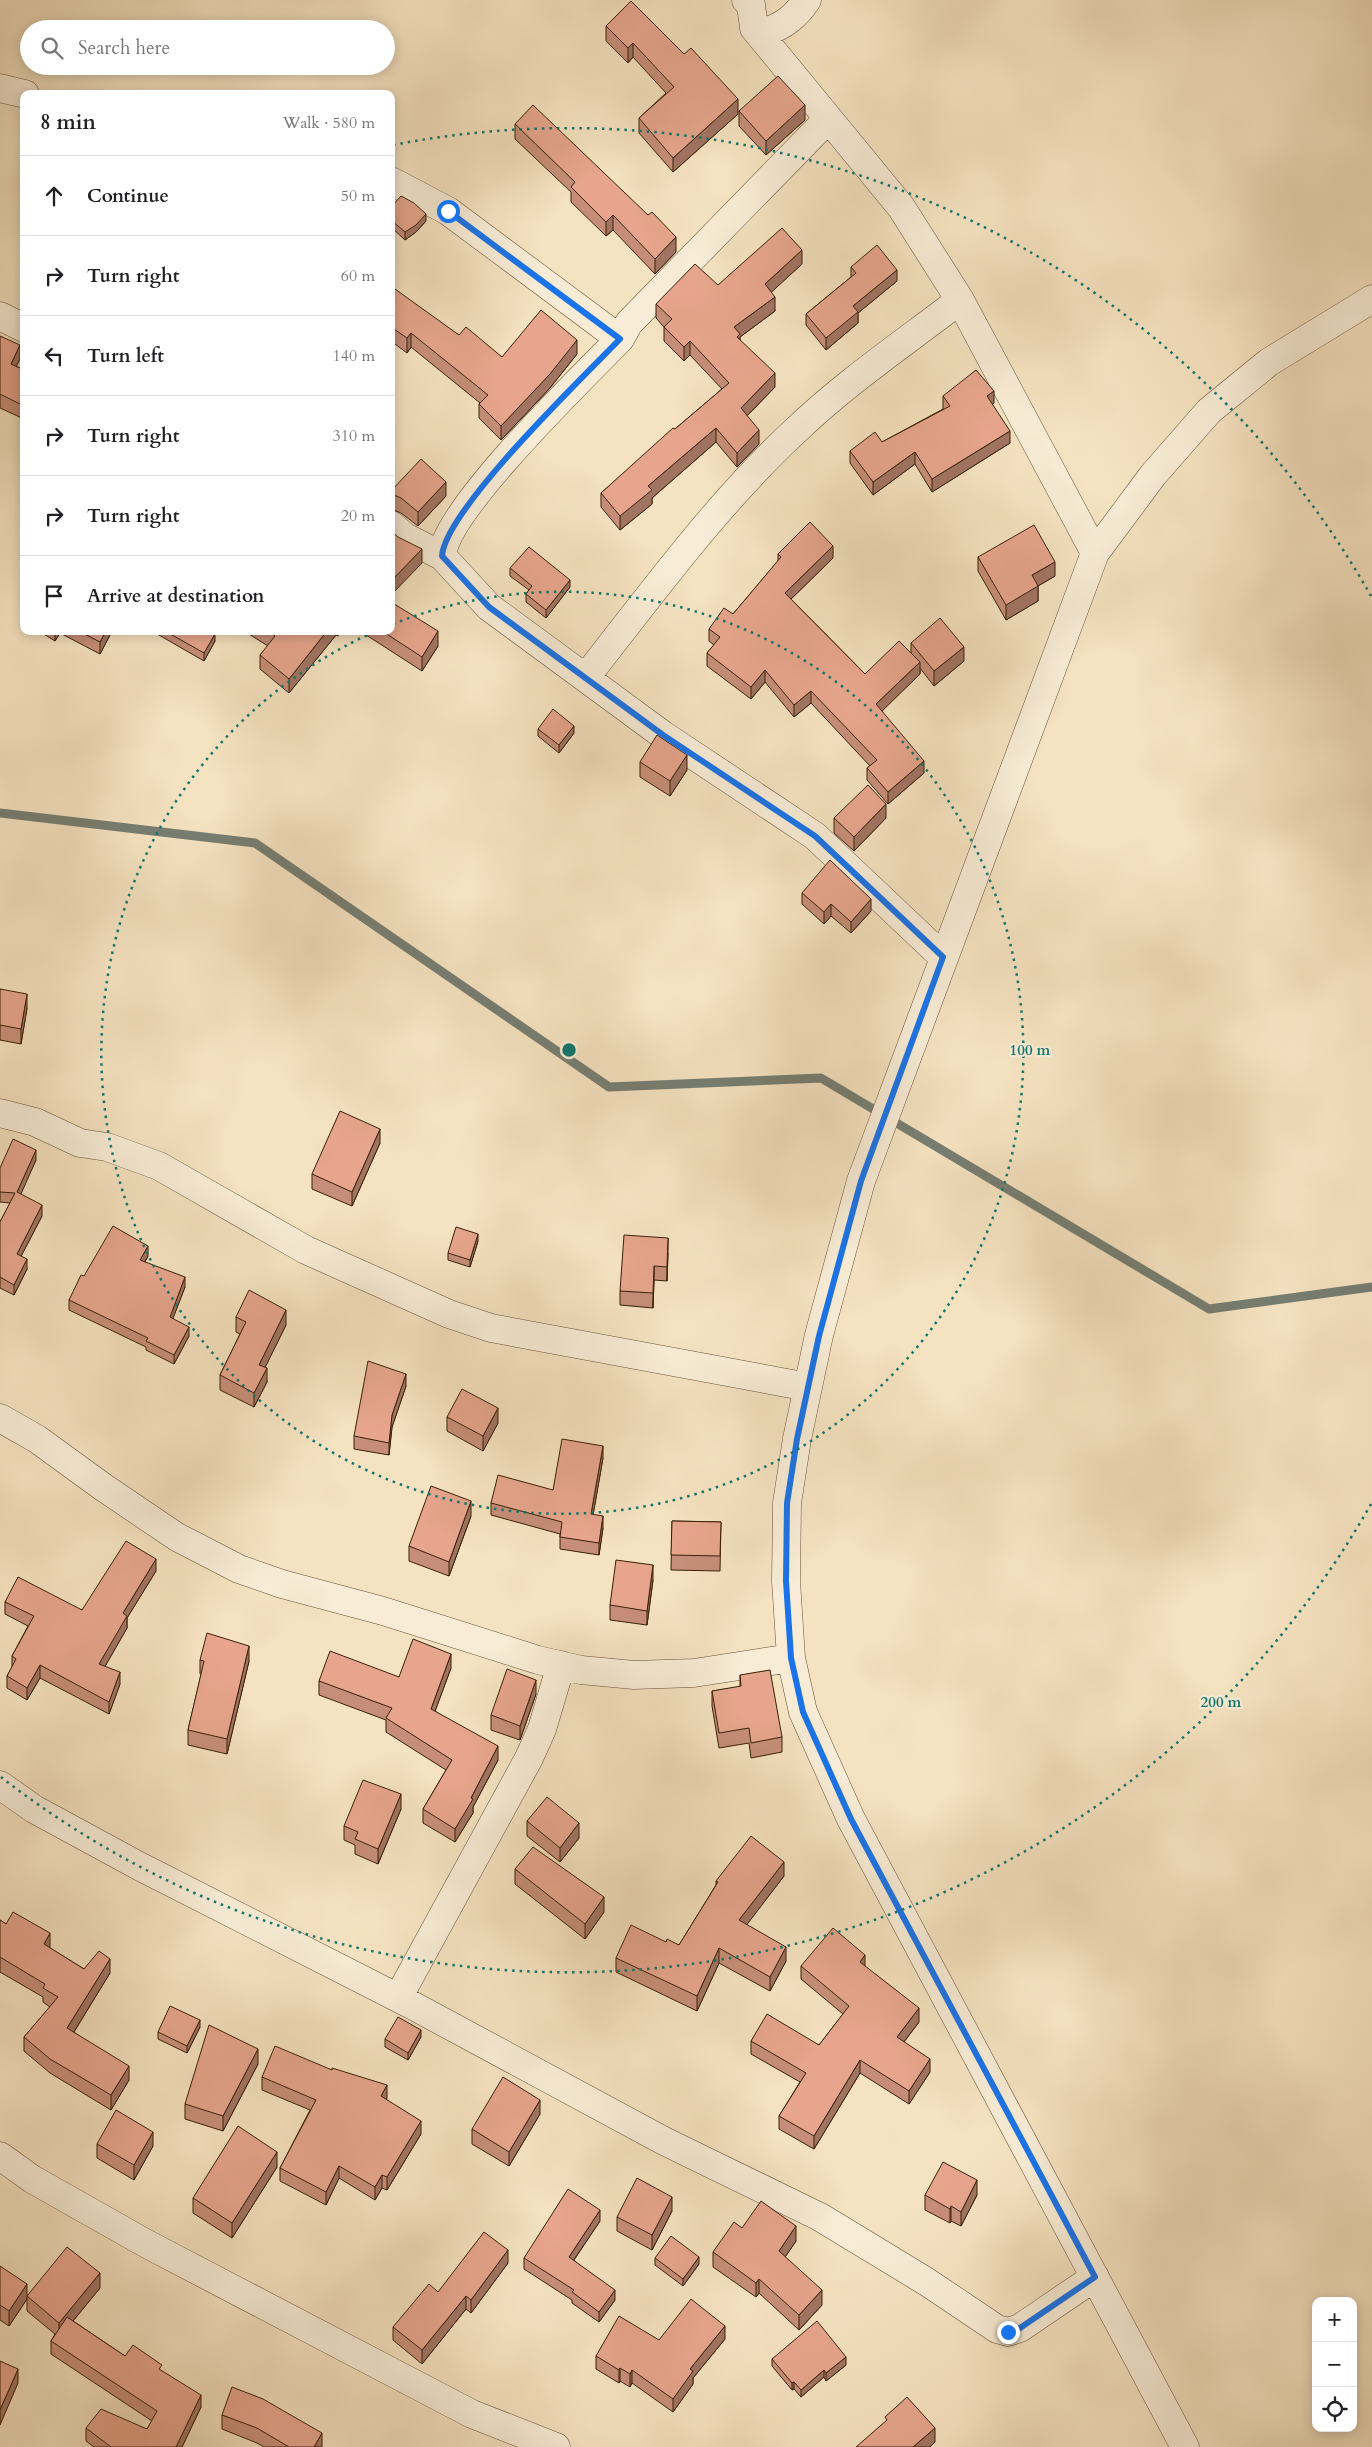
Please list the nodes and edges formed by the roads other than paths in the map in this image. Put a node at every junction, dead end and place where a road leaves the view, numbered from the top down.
1 (746, 0) edge
2 (807, 0) edge
3 (754, 28) junction
4 (0, 88) edge
5 (20, 93) edge
6 (828, 120) junction
7 (395, 182) edge
8 (1372, 299) edge
9 (960, 300) junction
10 (0, 316) edge
11 (20, 326) edge
12 (620, 339) junction
13 (395, 528) edge
14 (1095, 553) junction
15 (442, 556) junction
16 (586, 676) junction
17 (943, 957) junction
18 (0, 1113) edge
19 (808, 1387) junction
20 (0, 1418) edge
21 (791, 1658) junction
22 (561, 1665) junction
23 (0, 1785) edge
24 (398, 1998) junction
25 (0, 2156) edge
26 (1095, 2277) junction
27 (556, 2447) edge
28 (1185, 2447) edge

1 - 3 street
2 - 3 street
3 - 6 street
4 - 5 street
6 - 9 street
6 - 12 street
7 - 12 street
8 - 14 street
9 - 14 street
9 - 16 street
10 - 11 street
12 - 15 street
13 - 15 street
14 - 17 street
15 - 16 street
16 - 17 street
17 - 19 street
18 - 19 street
19 - 21 street
20 - 22 street
21 - 22 street
21 - 26 street
22 - 24 street
23 - 24 street
24 - 26 street
25 - 27 street
26 - 28 street

